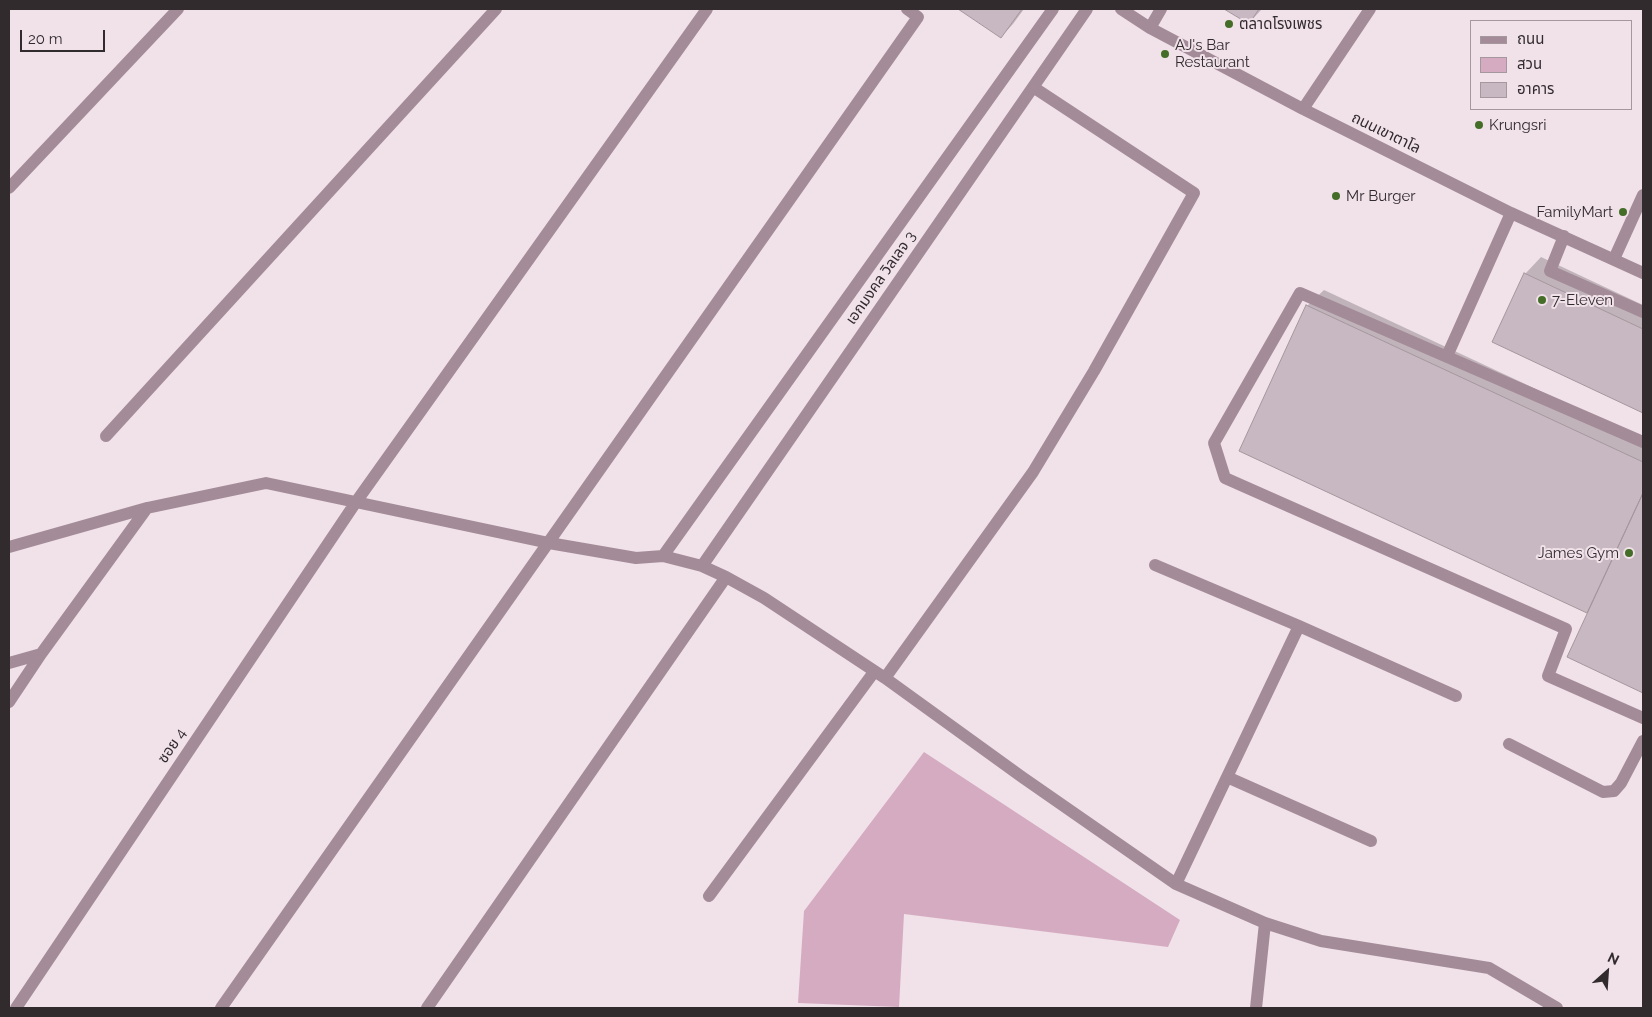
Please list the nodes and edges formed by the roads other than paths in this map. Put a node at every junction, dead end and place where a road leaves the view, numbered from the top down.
1 (178, 9) edge
2 (496, 9) edge
3 (707, 9) edge
4 (907, 9) edge
5 (1054, 9) edge
6 (1087, 9) edge
7 (1122, 9) edge
8 (1161, 9) edge
9 (1370, 9) edge
10 (1150, 28) junction
11 (1033, 87) junction
12 (1303, 109) junction
13 (9, 188) edge
14 (1643, 195) edge
15 (1511, 213) junction
16 (1564, 236) junction
17 (1614, 259) junction
18 (1643, 273) edge
19 (1643, 312) edge
20 (1447, 356) junction
21 (106, 436) dead end
22 (1643, 442) edge
23 (356, 502) junction
24 (147, 508) junction
25 (549, 543) junction
26 (9, 547) edge
27 (664, 556) junction
28 (1155, 565) dead end
29 (702, 566) junction
30 (726, 577) junction
31 (1299, 626) junction
32 (41, 654) junction
33 (9, 663) edge
34 (879, 675) junction
35 (1456, 696) dead end
36 (9, 702) edge
37 (1643, 718) edge
38 (1643, 741) edge
39 (1509, 744) dead end
40 (1227, 777) junction
41 (1371, 841) dead end
42 (1176, 884) junction
43 (709, 896) dead end
44 (1265, 923) junction
45 (16, 1008) edge
46 (221, 1008) edge
47 (427, 1008) edge
48 (1256, 1008) edge
49 (1557, 1008) edge

1 - 13 street
2 - 21 street
3 - 23 street, ซอย 4
4 - 25 street
5 - 27 street, เอกมงคล วิลเลจ 3
6 - 11 street, เอกมงคล วิลเลจ 3
7 - 10 street, ถนนเขาตาโล
8 - 10 street
9 - 12 street
10 - 12 street, ถนนเขาตาโล
11 - 29 street, เอกมงคล วิลเลจ 3
11 - 34 street
12 - 15 street, ถนนเขาตาโล
14 - 17 street
15 - 16 street, ถนนเขาตาโล
15 - 20 street
16 - 17 street, ถนนเขาตาโล
16 - 19 street
17 - 18 street, ถนนเขาตาโล
20 - 22 street
20 - 37 street
23 - 24 street
23 - 25 street
23 - 45 street, ซอย 4
24 - 26 street
24 - 32 street
25 - 27 street
25 - 46 street
27 - 29 street
28 - 31 street
29 - 30 street
30 - 34 street
30 - 47 street
31 - 35 street
31 - 40 street
32 - 33 street
32 - 36 street
34 - 42 street
34 - 43 street
38 - 39 street
40 - 41 street
40 - 42 street
42 - 44 street
44 - 48 street
44 - 49 street

